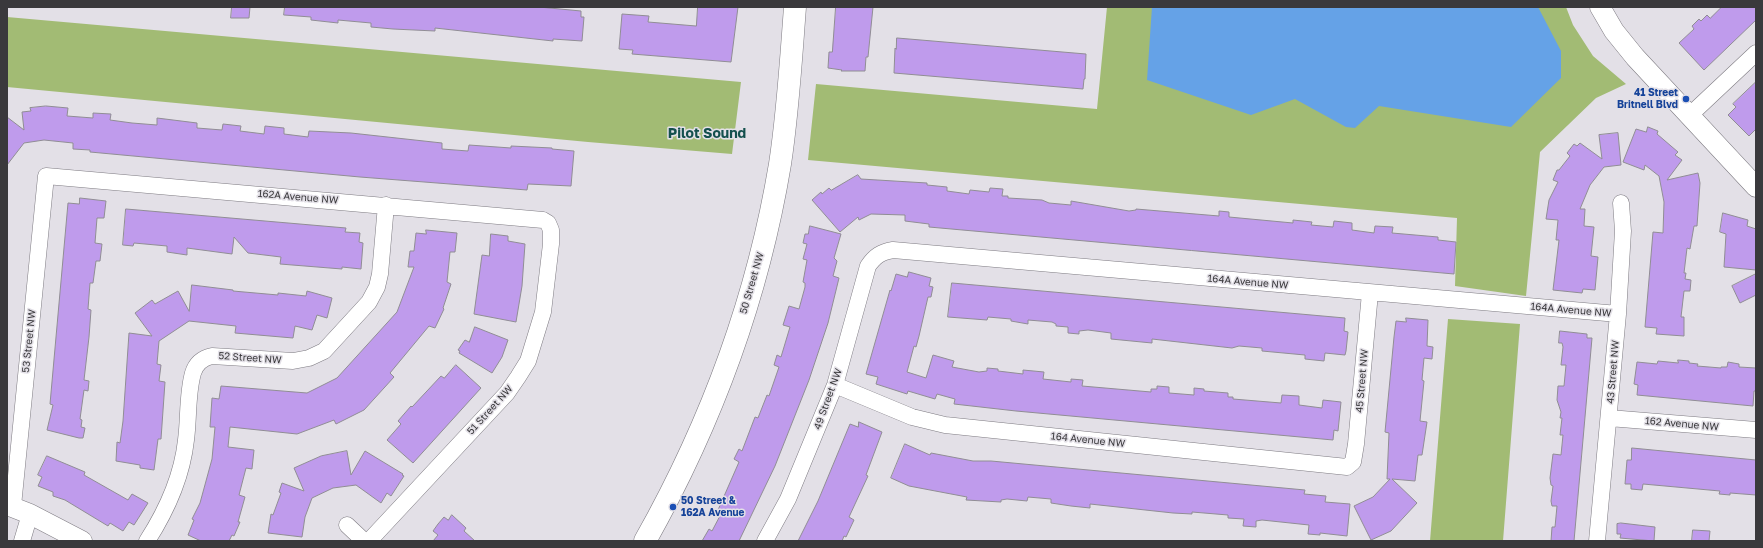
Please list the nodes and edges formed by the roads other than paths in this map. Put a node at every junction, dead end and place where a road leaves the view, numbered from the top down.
1 (795, 7) edge
2 (1600, 7) edge
3 (1756, 53) edge
4 (1689, 116) junction
5 (46, 176) joint
6 (1756, 187) edge
7 (1622, 203) dead end
8 (386, 205) junction
9 (548, 224) joint
10 (879, 254) joint
11 (1370, 293) junction
12 (1618, 314) junction
13 (835, 385) junction
14 (1609, 418) junction
15 (1756, 430) edge
16 (1347, 467) joint
17 (17, 508) edge
18 (347, 526) dead end
19 (22, 541) edge
20 (82, 541) edge
21 (147, 541) edge
22 (364, 541) edge
23 (369, 541) edge
24 (645, 541) edge
25 (765, 541) edge
26 (1597, 541) edge

1 - 24 main road, 50 Street NW
2 - 4 street
3 - 4 street
4 - 6 street
5 - 8 street, 162A Avenue NW
5 - 17 street, 53 Street NW
7 - 12 street, 43 Street NW
8 - 9 street, 162A Avenue NW
8 - 21 street, 52 Street NW
9 - 23 street, 51 Street NW
10 - 11 street, 164A Avenue NW
10 - 13 street, 49 Street NW
11 - 12 street, 164A Avenue NW
11 - 16 street, 45 Street NW
12 - 14 street, 43 Street NW
13 - 16 street, 164 Avenue NW
13 - 25 street, 49 Street NW
14 - 15 street, 162 Avenue NW
14 - 26 street, 43 Street NW
17 - 19 street
17 - 20 street
18 - 22 street

